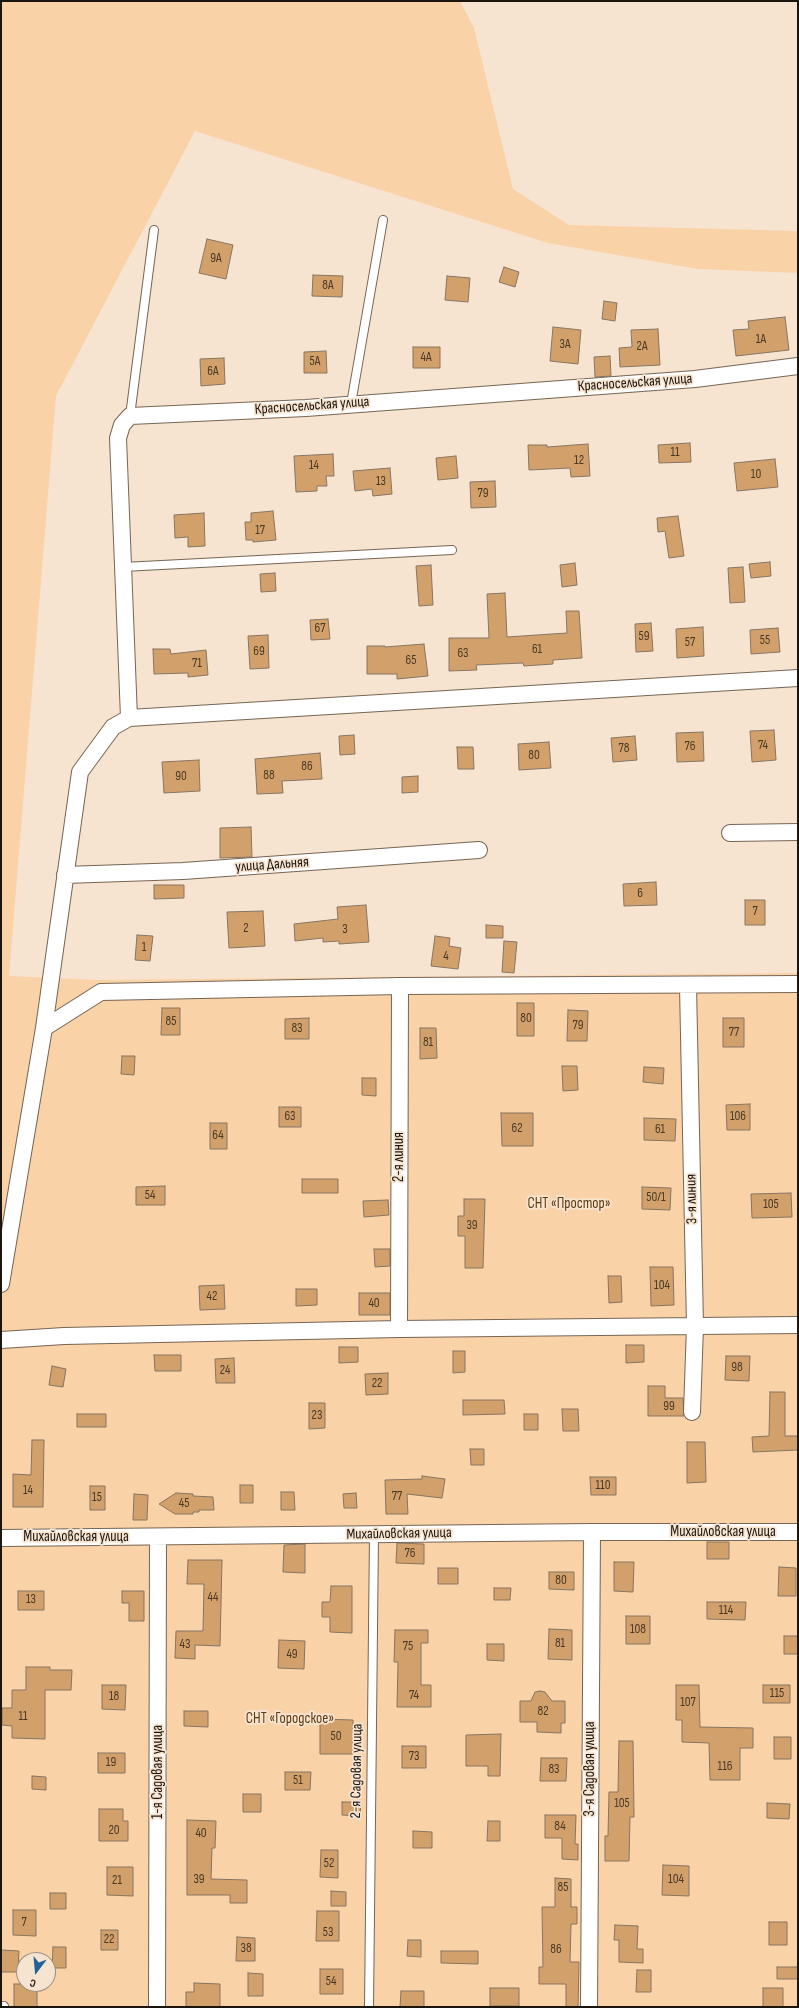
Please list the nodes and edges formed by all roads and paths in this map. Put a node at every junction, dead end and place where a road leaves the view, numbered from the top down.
1 (383, 220) dead end
2 (154, 230) dead end
3 (798, 366) edge
4 (352, 404) junction
5 (130, 416) junction
6 (452, 550) dead end
7 (123, 567) junction
8 (798, 678) edge
9 (129, 718) junction
10 (798, 832) edge
11 (730, 833) dead end
12 (479, 850) dead end
13 (65, 875) junction
14 (798, 984) edge
15 (400, 986) junction
16 (688, 986) junction
17 (44, 1028) junction
18 (1, 1284) edge
19 (798, 1325) edge
20 (695, 1326) junction
21 (398, 1329) junction
22 (1, 1340) edge
23 (692, 1412) dead end
24 (592, 1532) junction
25 (798, 1532) edge
26 (374, 1534) junction
27 (158, 1537) junction
28 (1, 1538) edge
29 (157, 2007) edge
30 (369, 2007) edge
31 (589, 2007) edge

1 - 4 lane
2 - 5 lane
3 - 4 street, Красносельская улица
4 - 5 street, Красносельская улица
5 - 7 street
6 - 7 lane
7 - 9 street
8 - 9 street
9 - 13 street
10 - 11 street
12 - 13 street, улица Дальняя
13 - 17 street
14 - 16 street
15 - 16 street
15 - 17 street
15 - 21 street, 2-я линия
16 - 20 street, 3-я линия
17 - 18 street
19 - 20 street
20 - 21 street
20 - 23 street, 3-я линия
21 - 22 street
24 - 25 street, Михайловская улица
24 - 26 street, Михайловская улица
24 - 31 street, 3-я Садовая улица
26 - 27 street, Михайловская улица
26 - 30 lane, 2-я Садовая улица
27 - 28 street, Михайловская улица
27 - 29 street, 1-я Садовая улица

